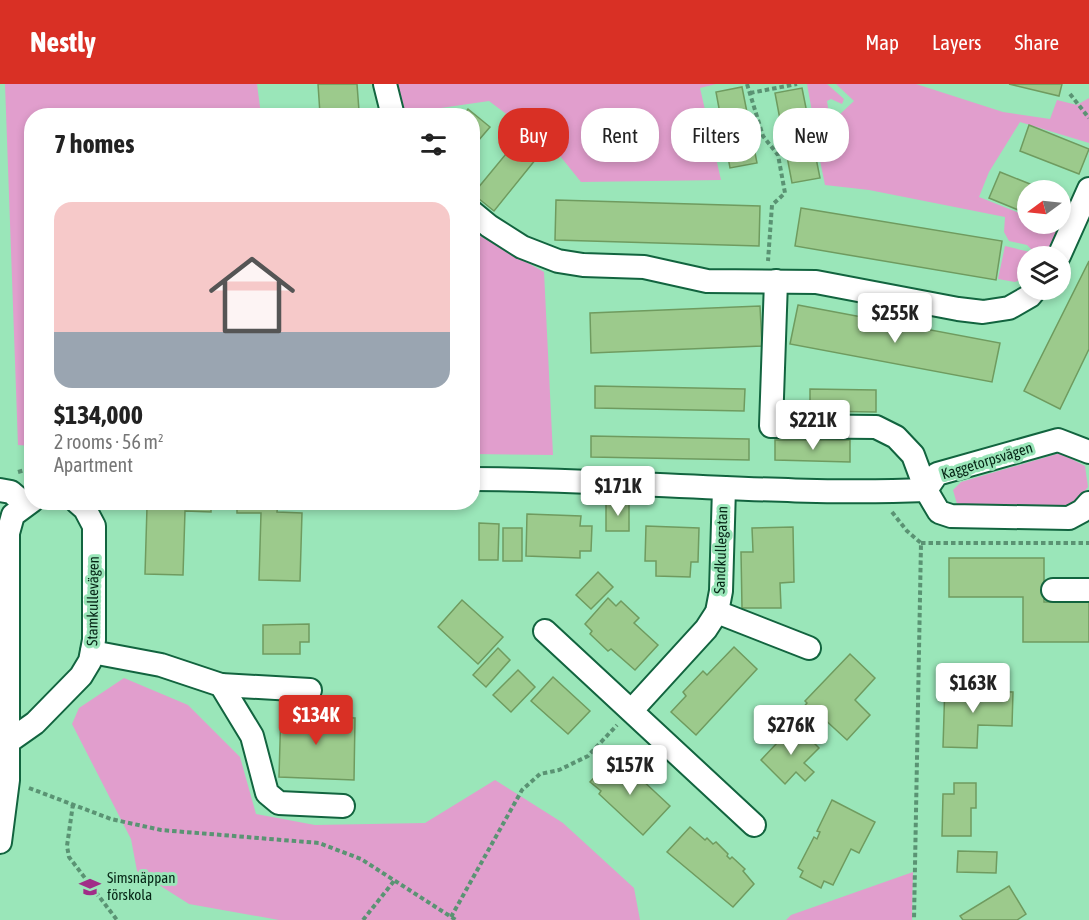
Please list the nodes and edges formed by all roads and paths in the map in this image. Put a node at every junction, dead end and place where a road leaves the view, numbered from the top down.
1 (385, 84) edge
2 (747, 84) edge
3 (797, 84) edge
4 (750, 93) junction
5 (1070, 94) dead end
6 (391, 108) edge
7 (1089, 118) edge
8 (1089, 189) edge
9 (480, 219) edge
10 (1063, 246) edge
11 (772, 280) junction
12 (1023, 300) edge
13 (1089, 453) edge
14 (480, 478) edge
15 (724, 489) junction
16 (0, 490) edge
17 (926, 490) junction
18 (882, 492) junction
19 (24, 500) edge
20 (1089, 503) edge
21 (24, 505) edge
22 (87, 510) edge
23 (921, 543) junction
24 (1089, 543) edge
25 (1053, 590) dead end
26 (1089, 590) edge
27 (717, 612) junction
28 (545, 631) dead end
29 (809, 648) dead end
30 (92, 652) junction
31 (221, 685) junction
32 (310, 690) dead end
33 (632, 710) junction
34 (8, 742) junction
35 (8, 780) junction
36 (74, 804) junction
37 (343, 806) dead end
38 (754, 825) dead end
39 (0, 842) edge
40 (394, 881) junction
41 (451, 917) junction
42 (117, 920) edge
43 (363, 920) edge
44 (456, 920) edge
45 (914, 920) edge

1 - 6 street
2 - 4 path
3 - 4 path
4 - 11 path
5 - 7 path
8 - 10 street
9 - 11 street
11 - 12 street
11 - 17 street
13 - 17 street, Kaggetorpsvägen
14 - 15 street
15 - 18 street, Sandkullegatan
15 - 27 street, Sandkullegatan
16 - 19 street
17 - 18 street, Sandkullegatan
17 - 20 street, Kaggetorpsvägen
18 - 23 path
21 - 34 street
22 - 30 street, Stamkullevägen
23 - 24 path
23 - 45 path
25 - 26 street
27 - 29 street
27 - 33 street, Sandkullegatan
28 - 33 street
30 - 31 street
30 - 34 street, Stamkullevägen
31 - 32 street
31 - 37 street
33 - 38 street
33 - 41 path
34 - 35 street
35 - 36 path
35 - 39 street
36 - 40 path
36 - 42 path
40 - 41 path
40 - 43 path
41 - 44 path

